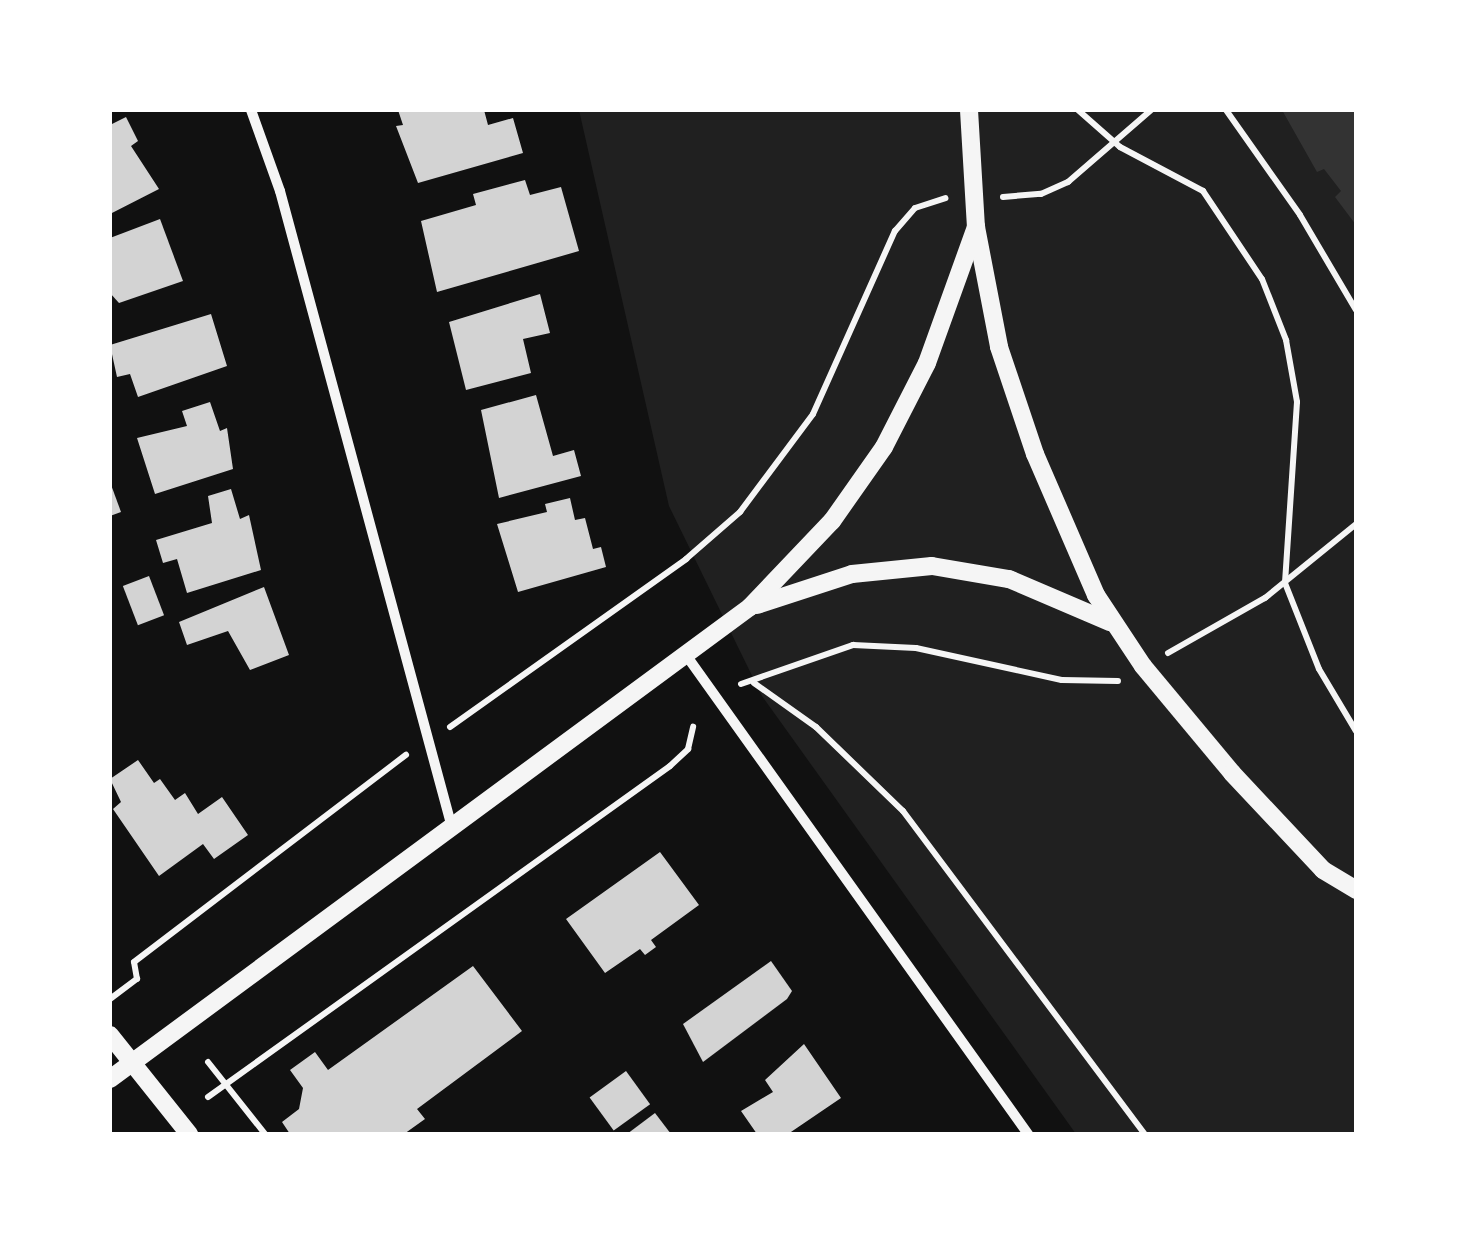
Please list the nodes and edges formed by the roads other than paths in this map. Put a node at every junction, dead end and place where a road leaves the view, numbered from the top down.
1 (251, 110) edge
2 (969, 110) edge
3 (976, 227) junction
4 (750, 608) junction
5 (1110, 622) junction
6 (686, 655) junction
7 (452, 824) junction
8 (1356, 890) edge
9 (110, 1035) edge
10 (136, 1060) junction
11 (110, 1079) edge
12 (189, 1134) edge
13 (1028, 1134) edge

1 - 7 street
2 - 3 street
3 - 4 street
3 - 5 street
4 - 5 street
4 - 6 street
5 - 8 street
6 - 7 street
6 - 13 street
7 - 10 street
9 - 10 street
10 - 11 street
10 - 12 street

